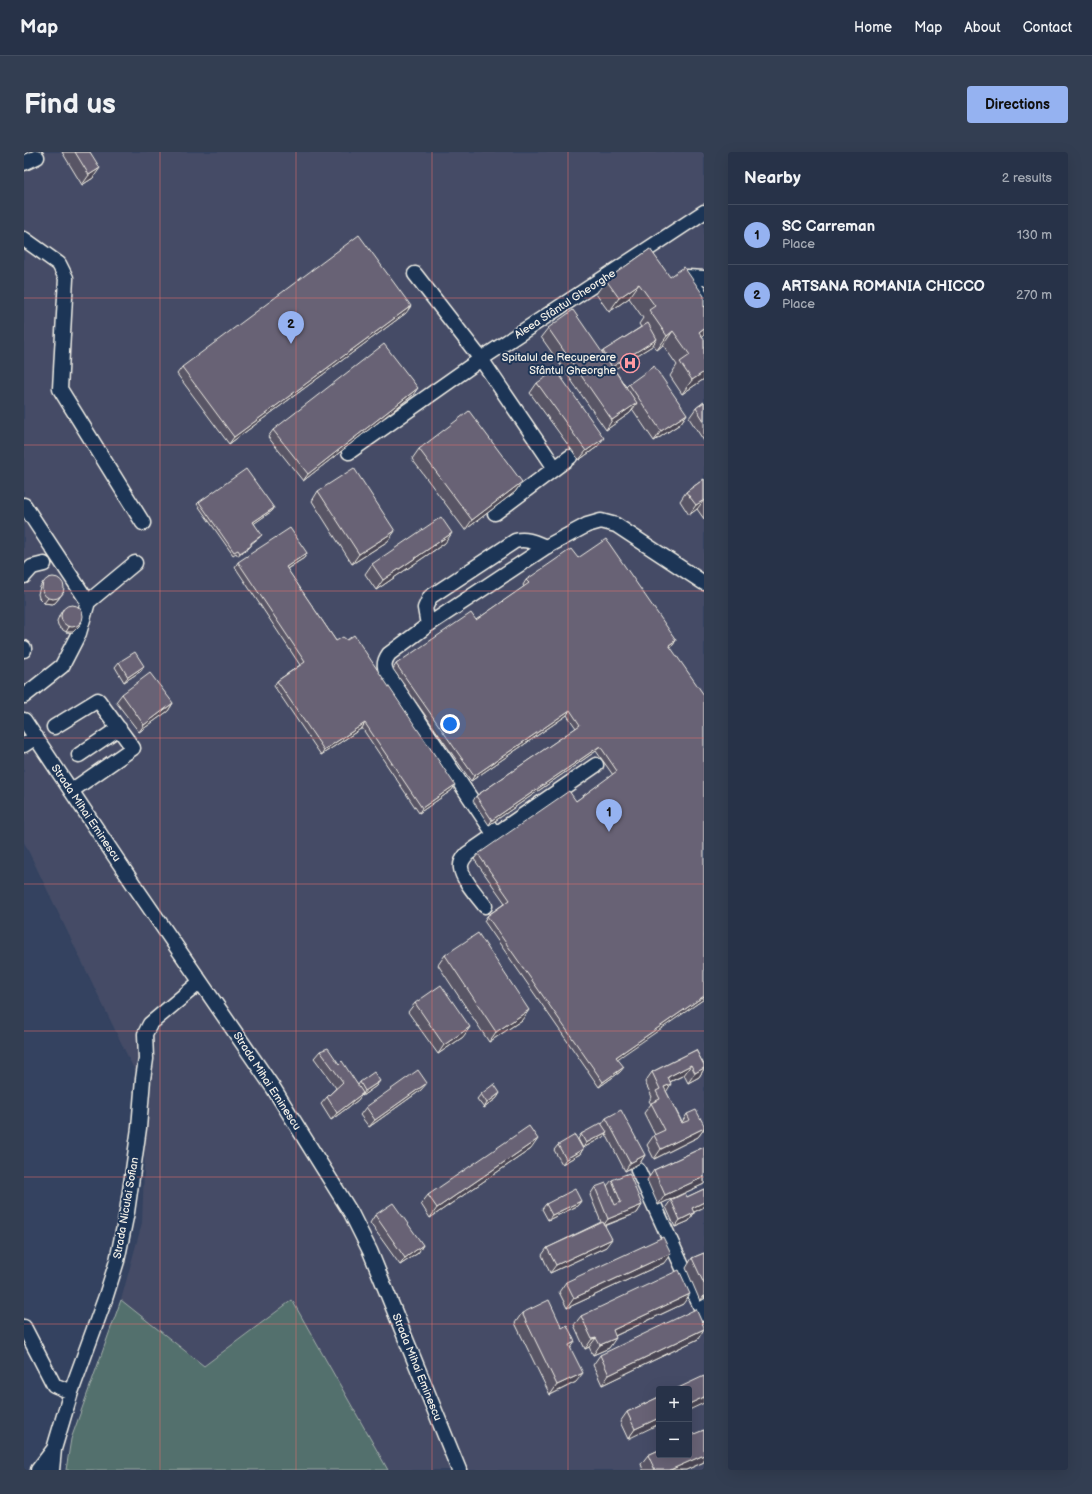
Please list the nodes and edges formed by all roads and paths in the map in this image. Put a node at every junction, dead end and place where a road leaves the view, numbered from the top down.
1 (37, 157) dead end
2 (24, 163) edge
3 (704, 212) edge
4 (24, 240) edge
5 (415, 274) dead end
6 (704, 278) edge
7 (704, 299) edge
8 (481, 359) junction
9 (349, 452) dead end
10 (570, 457) dead end
11 (555, 468) junction
12 (24, 505) edge
13 (495, 513) edge
14 (144, 523) dead end
15 (546, 548) junction
16 (135, 563) dead end
17 (44, 564) dead end
18 (24, 576) edge
19 (704, 583) edge
20 (88, 602) junction
21 (428, 625) junction
22 (24, 696) edge
23 (24, 720) edge
24 (54, 727) dead end
25 (119, 728) junction
26 (30, 741) edge
27 (79, 755) dead end
28 (596, 765) dead end
29 (71, 791) junction
30 (495, 835) junction
31 (485, 906) dead end
32 (200, 982) junction
33 (638, 1170) dead end
34 (704, 1314) edge
35 (24, 1327) edge
36 (71, 1392) junction
37 (54, 1448) junction
38 (38, 1470) edge
39 (52, 1470) edge
40 (459, 1470) edge

1 - 2 street
3 - 8 street, Aleea Sfântul Gheorghe
4 - 14 street
5 - 8 street
6 - 7 street
8 - 9 street, Aleea Sfântul Gheorghe
8 - 11 street
10 - 11 street
11 - 13 street
12 - 20 street
15 - 19 street
15 - 21 street
15 - 21 street
16 - 20 street
17 - 18 street
20 - 22 street
21 - 30 street
23 - 26 street, Strada Mihai Eminescu
24 - 25 street
25 - 27 street
25 - 29 street
26 - 29 street, Strada Mihai Eminescu
28 - 30 street
29 - 32 street, Strada Mihai Eminescu
30 - 31 street
32 - 36 street, Strada Niculai Sofian
32 - 40 street, Strada Mihai Eminescu
33 - 34 street
35 - 36 street
36 - 37 street, Strada Niculai Sofian
37 - 38 street
37 - 39 street

